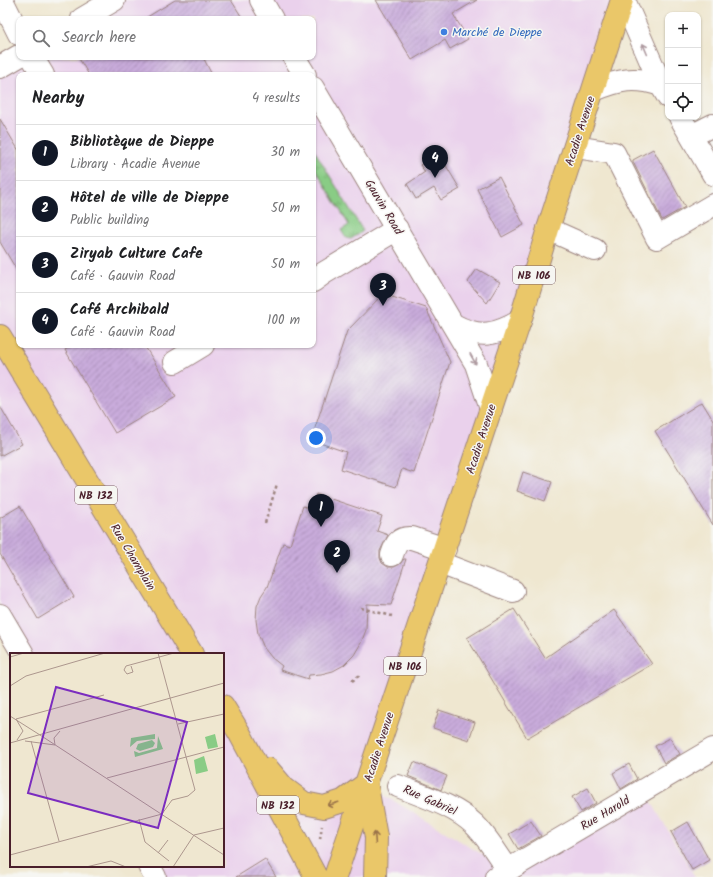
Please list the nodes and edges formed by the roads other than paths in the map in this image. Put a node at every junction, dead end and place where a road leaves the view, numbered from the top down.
1 (2, 0) edge
2 (114, 0) edge
3 (261, 0) edge
4 (623, 0) edge
5 (87, 16) edge
6 (270, 16) edge
7 (16, 28) edge
8 (16, 58) edge
9 (34, 60) edge
10 (0, 67) edge
11 (41, 72) edge
12 (594, 90) junction
13 (664, 91) edge
14 (316, 93) edge
15 (682, 120) edge
16 (713, 125) edge
17 (691, 136) junction
18 (575, 147) junction
19 (713, 174) edge
20 (713, 205) edge
21 (397, 229) junction
22 (548, 229) junction
23 (595, 250) dead end
24 (316, 279) edge
25 (520, 321) junction
26 (454, 325) junction
27 (0, 336) edge
28 (198, 348) edge
29 (175, 362) dead end
30 (491, 409) junction
31 (392, 555) dead end
32 (442, 556) junction
33 (512, 591) dead end
34 (0, 615) edge
35 (22, 653) edge
36 (191, 653) edge
37 (224, 708) edge
38 (240, 734) junction
39 (713, 749) edge
40 (366, 784) junction
41 (398, 786) dead end
42 (150, 867) edge
43 (502, 874) edge
44 (156, 877) edge
45 (316, 877) edge
46 (335, 877) edge
47 (375, 877) edge

1 - 7 street
2 - 5 street
3 - 6 street
4 - 12 main road, Acadie Avenue / NB 106
13 -> 4 street
8 - 10 street
9 - 11 street
12 - 13 street
12 - 18 main road, Acadie Avenue / NB 106
14 - 21 street, Gauvin Road
15 - 17 street
16 - 17 street
17 - 19 street
18 - 20 street
18 - 22 main road, Acadie Avenue / NB 106
21 - 24 street
21 - 26 street, Gauvin Road
22 - 23 street
22 - 25 main road, Acadie Avenue / NB 106
25 - 26 street
25 - 30 main road, Acadie Avenue / NB 106
26 -> 30 street, Gauvin Road
27 - 36 main road, Rue Champlain / NB 132
28 - 29 street
30 - 32 main road, Acadie Avenue / NB 106
31 - 32 street
32 - 33 street
32 - 40 main road, Acadie Avenue / NB 106
34 - 35 street
37 - 38 main road, NB 132
40 -> 38 main road
38 - 45 main road, NB 132
39 - 43 street, Rue Harold
40 - 46 main road, Acadie Avenue / NB 106
47 -> 40 main road
41 - 43 street, Rue Gabriel
42 - 44 street

